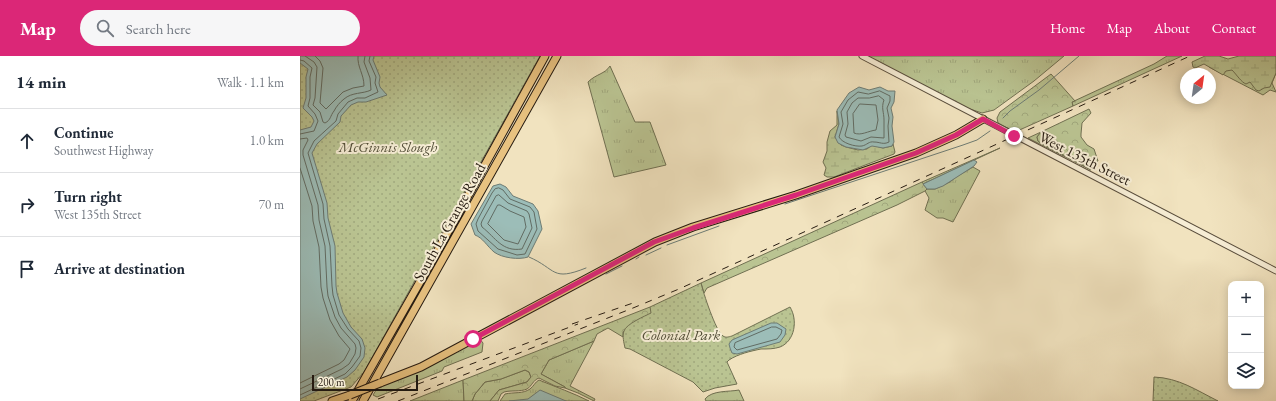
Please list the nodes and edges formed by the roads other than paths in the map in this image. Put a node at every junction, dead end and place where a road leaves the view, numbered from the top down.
1 (545, 56) edge
2 (557, 56) edge
3 (862, 56) edge
4 (983, 119) junction
5 (1276, 271) edge
6 (351, 398) edge
7 (332, 401) edge
8 (363, 401) edge

1 - 6 main road, South La Grange Road
2 - 8 main road, South La Grange Road
3 - 4 street, West 135th Street
4 - 5 street, West 135th Street
4 - 6 main road, bridge
6 - 7 main road

